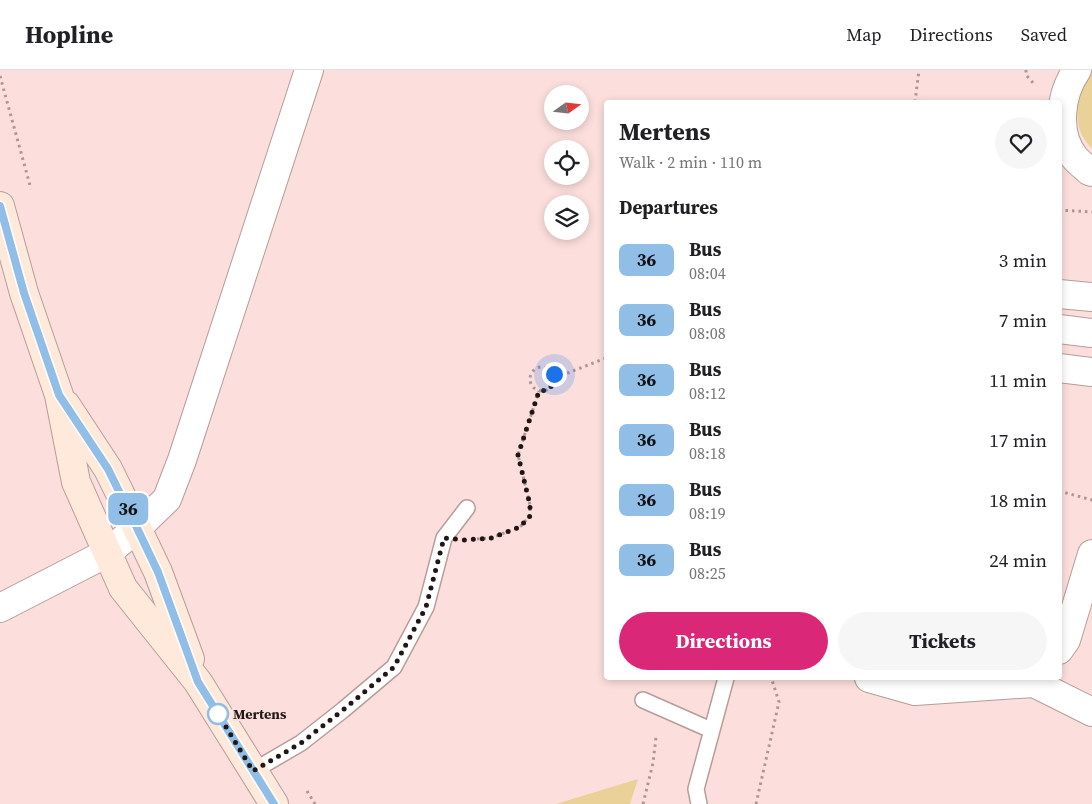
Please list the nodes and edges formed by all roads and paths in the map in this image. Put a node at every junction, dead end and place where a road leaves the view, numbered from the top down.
1 (310, 70) edge
2 (919, 70) edge
3 (1077, 70) edge
4 (915, 100) edge
5 (1092, 172) edge
6 (0, 206) edge
7 (1062, 210) edge
8 (1092, 212) edge
9 (1062, 294) edge
10 (1092, 297) edge
11 (1062, 329) edge
12 (1092, 333) edge
13 (604, 359) edge
14 (1062, 368) edge
15 (1092, 372) edge
16 (555, 378) junction
17 (539, 391) junction
18 (59, 395) junction
19 (1062, 493) edge
20 (1092, 500) edge
21 (467, 508) dead end
22 (137, 528) junction
23 (444, 538) junction
24 (107, 553) junction
25 (1092, 554) edge
26 (0, 608) edge
27 (1062, 646) edge
28 (725, 680) edge
29 (772, 680) edge
30 (876, 680) edge
31 (1036, 680) edge
32 (198, 682) junction
33 (643, 700) dead end
34 (659, 706) junction
35 (1092, 712) edge
36 (711, 730) junction
37 (253, 771) junction
38 (274, 804) edge
39 (643, 804) edge
40 (699, 804) edge
41 (756, 804) edge

1 - 22 street
2 - 4 path
3 - 5 street
6 - 18 street
7 - 8 path
9 - 10 street
11 - 12 street
13 - 16 path
14 - 15 street
16 - 17 path
16 - 17 path
17 - 23 path
18 - 22 street
18 - 24 street
19 - 20 path
21 - 23 lane
22 - 24 street
22 - 32 street
23 - 37 lane
24 - 26 street
24 - 32 street
25 - 27 street
28 - 36 lane
29 - 41 path
30 - 31 street
31 - 35 street
32 - 37 street
33 - 34 lane
34 - 36 lane
34 - 39 path
36 - 40 lane
37 - 38 street

